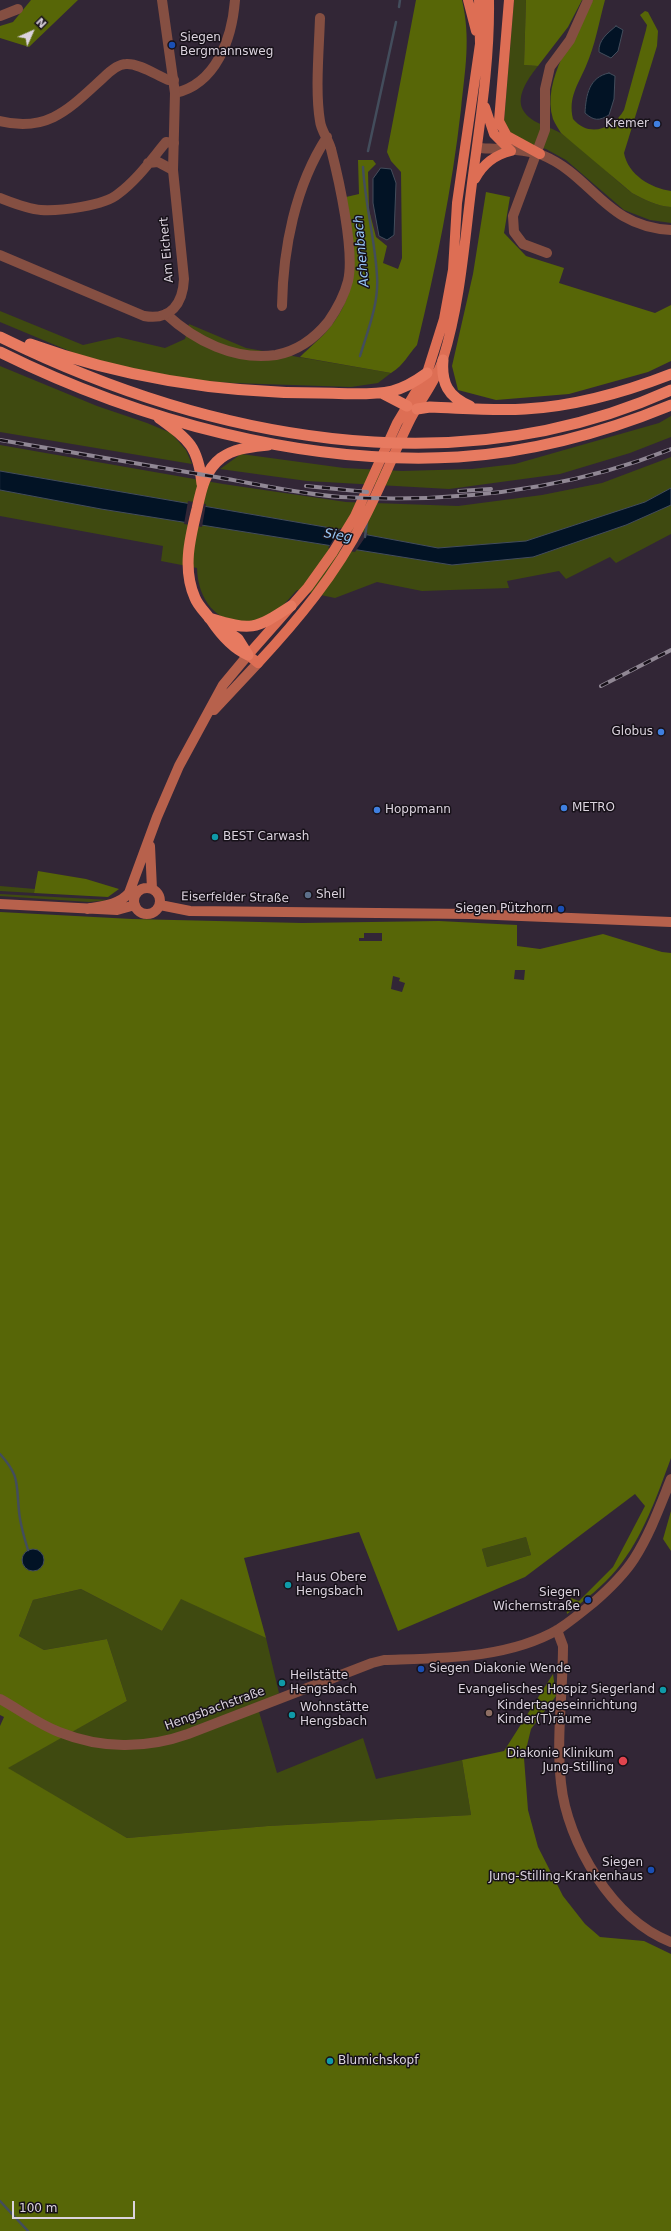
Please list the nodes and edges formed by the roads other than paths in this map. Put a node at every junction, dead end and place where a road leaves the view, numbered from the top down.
1 (162, 0) edge
2 (235, 0) edge
3 (468, 0) edge
4 (479, 0) edge
5 (489, 0) edge
6 (509, 0) edge
7 (588, 0) edge
8 (18, 9) dead end
9 (0, 16) edge
10 (320, 18) dead end
11 (480, 44) junction
12 (174, 80) junction
13 (175, 93) junction
14 (484, 101) junction
15 (0, 121) edge
16 (327, 137) junction
17 (174, 143) junction
18 (465, 146) junction
19 (478, 148) junction
20 (510, 151) junction
21 (540, 154) junction
22 (148, 163) junction
23 (173, 170) junction
24 (472, 187) junction
25 (0, 198) edge
26 (671, 230) edge
27 (547, 253) dead end
28 (0, 255) edge
29 (282, 306) dead end
30 (166, 314) junction
31 (0, 333) edge
32 (0, 337) edge
33 (0, 352) edge
34 (443, 360) junction
35 (427, 373) junction
36 (671, 374) edge
37 (671, 390) edge
38 (381, 393) junction
39 (671, 405) edge
40 (412, 407) junction
41 (474, 408) junction
42 (152, 413) junction
43 (278, 444) junction
44 (202, 484) junction
45 (291, 606) junction
46 (209, 618) junction
47 (248, 655) junction
48 (258, 663) junction
49 (206, 719) junction
50 (150, 841) junction
51 (148, 889) junction
52 (0, 904) edge
53 (135, 905) junction
54 (160, 905) junction
55 (87, 909) junction
56 (671, 922) edge
57 (671, 1479) edge
58 (557, 1630) junction
59 (0, 1699) edge
60 (671, 1942) edge

1 - 12 street, Am Eichert
2 - 13 street
3 - 11 main road
4 - 11 main road
5 - 14 main road
6 - 21 main road
7 - 27 street
8 - 9 street
10 - 16 street
11 - 18 main road
12 - 13 street, Am Eichert
12 - 15 street
13 - 17 street, Am Eichert
14 - 19 main road
14 - 20 main road
16 - 29 street
16 - 30 street
17 - 22 street
17 - 23 street, Am Eichert
18 - 19 main road
18 - 35 main road
19 - 20 street
19 - 24 main road
20 - 21 street
20 - 24 main road
21 - 26 street
22 - 23 street
22 - 25 street
23 - 30 street, Am Eichert
24 - 34 main road
28 - 30 street
31 - 38 highway
32 - 37 highway
33 - 42 highway
34 - 40 main road
34 - 41 highway
35 - 38 highway
35 - 40 main road
36 - 41 highway
38 - 40 highway
39 - 43 highway
40 - 41 highway
40 - 45 main road
40 - 48 main road
42 - 43 highway
42 - 44 highway
43 - 44 highway
44 - 46 highway
45 - 46 highway
45 - 47 main road
46 - 47 highway
47 - 48 main road
47 - 49 main road
48 - 49 main road
49 - 50 main road
50 - 51 main road
50 - 55 main road
51 - 53 main road
51 - 54 main road
52 - 55 main road
53 - 54 main road
53 - 55 main road
54 - 56 main road, Eiserfelder Straße
57 - 58 street, Hengsbachstraße
58 - 59 street, Hengsbachstraße
58 - 60 street

